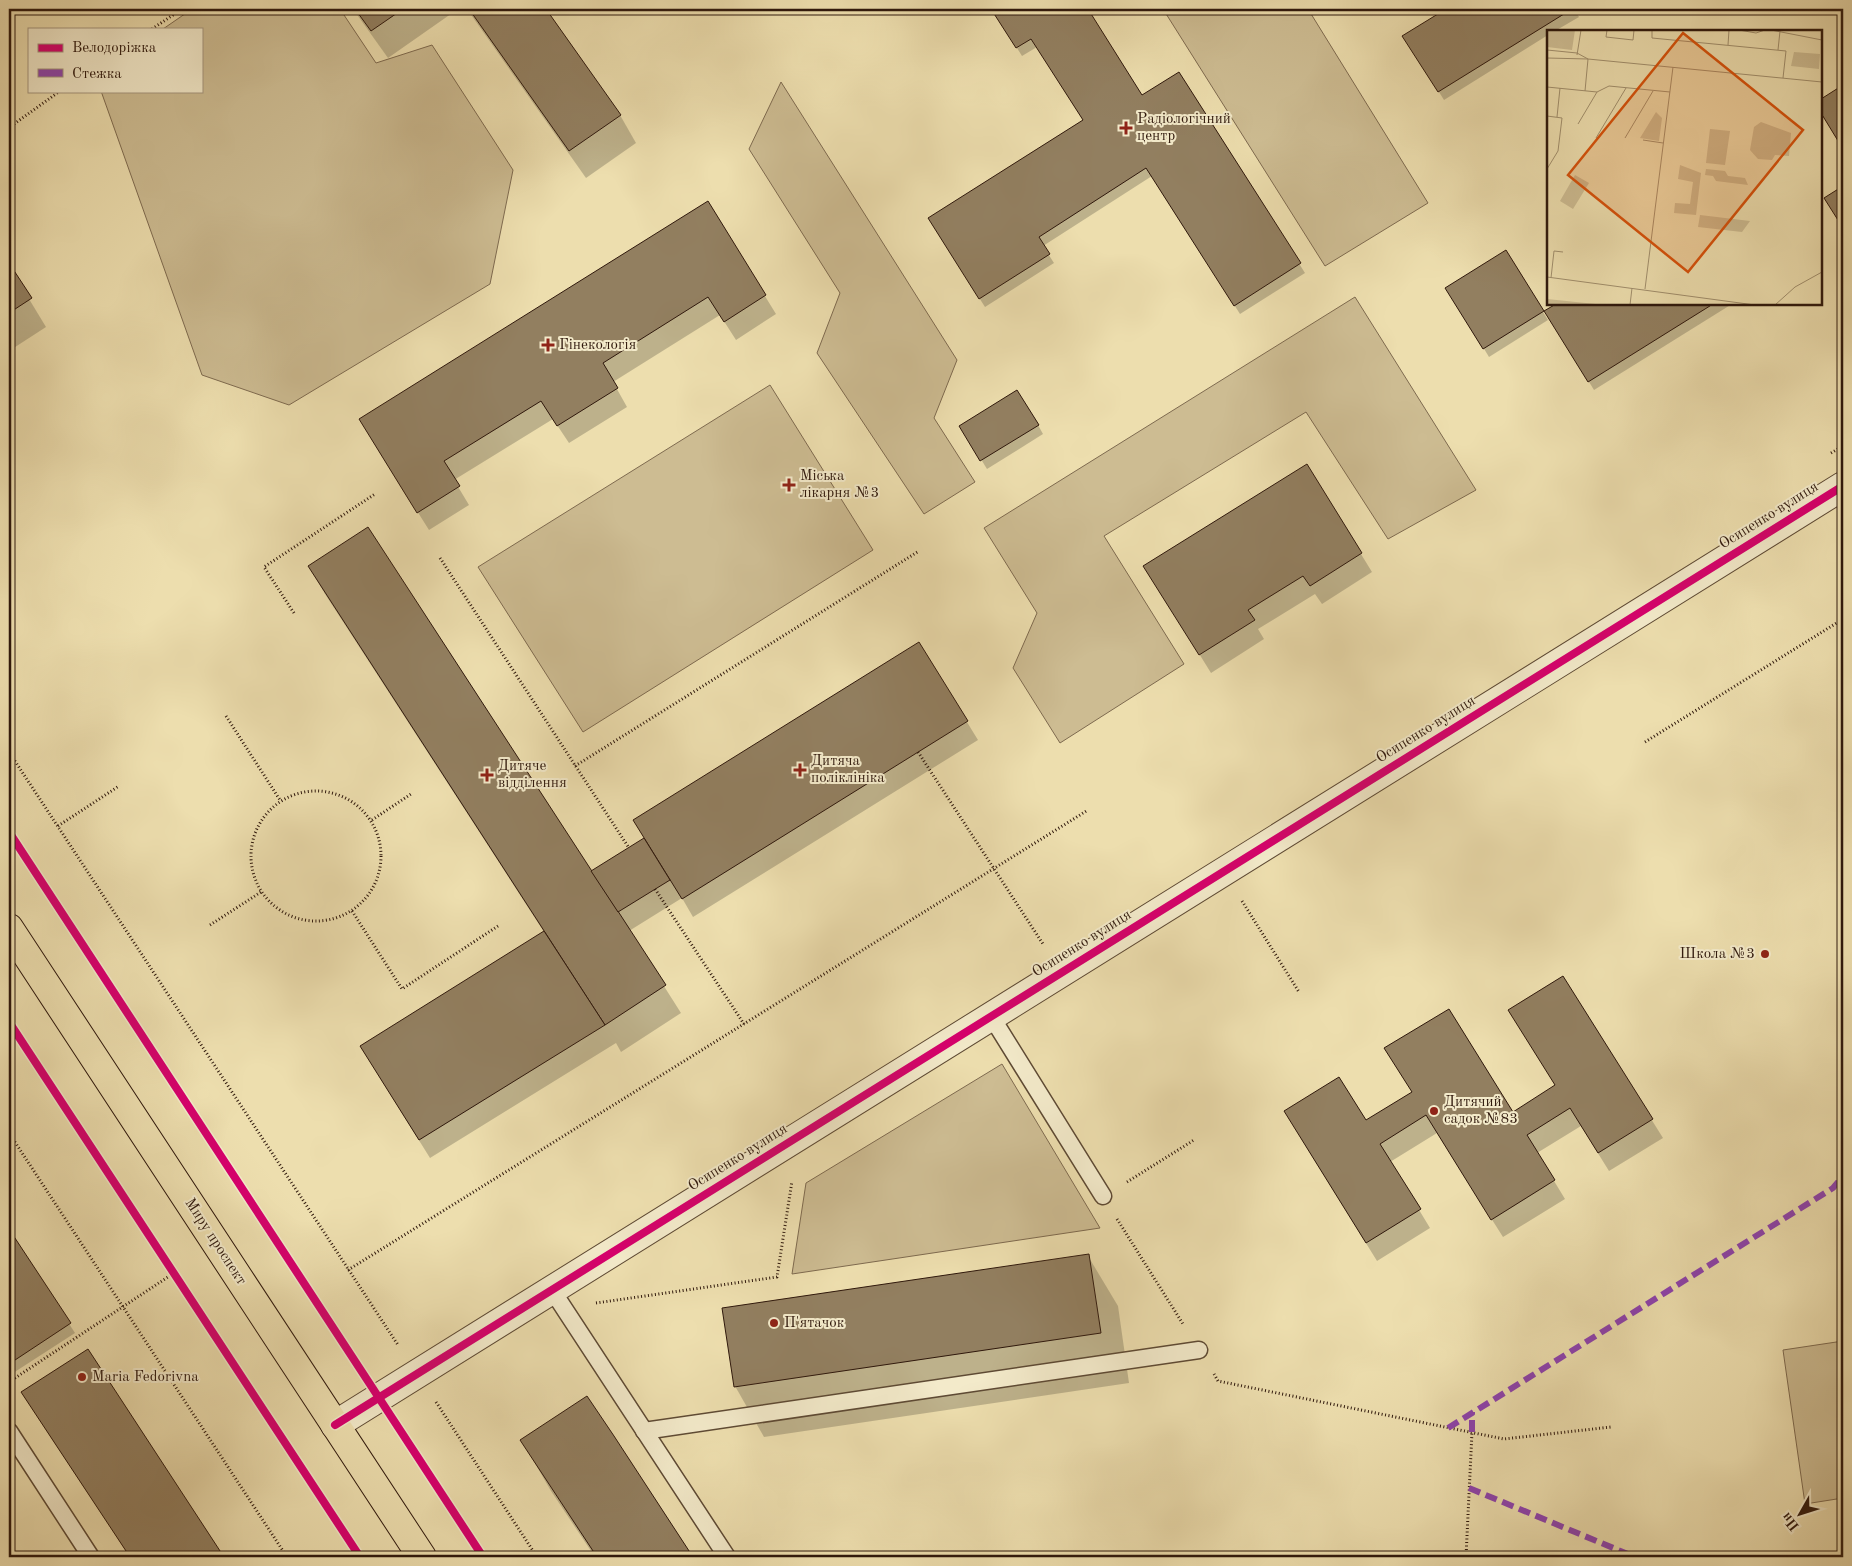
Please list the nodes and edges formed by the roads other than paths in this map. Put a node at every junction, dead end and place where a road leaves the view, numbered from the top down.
1 (1843, 486) edge
2 (9, 928) edge
3 (991, 1016) junction
4 (1104, 1196) road end
5 (552, 1290) junction
6 (1199, 1350) road end
7 (335, 1425) junction
8 (9, 1431) edge
9 (644, 1431) junction
10 (90, 1557) edge
11 (422, 1557) edge
12 (727, 1557) edge

1 - 3 street, Осипенко вулиця
2 - 7 highway, Миру проспект
3 - 4 lane
3 - 5 street, Осипенко вулиця
5 - 7 street, Осипенко вулиця
5 - 9 lane
6 - 9 lane
7 - 11 highway, Миру проспект
8 - 10 lane
9 - 12 lane

